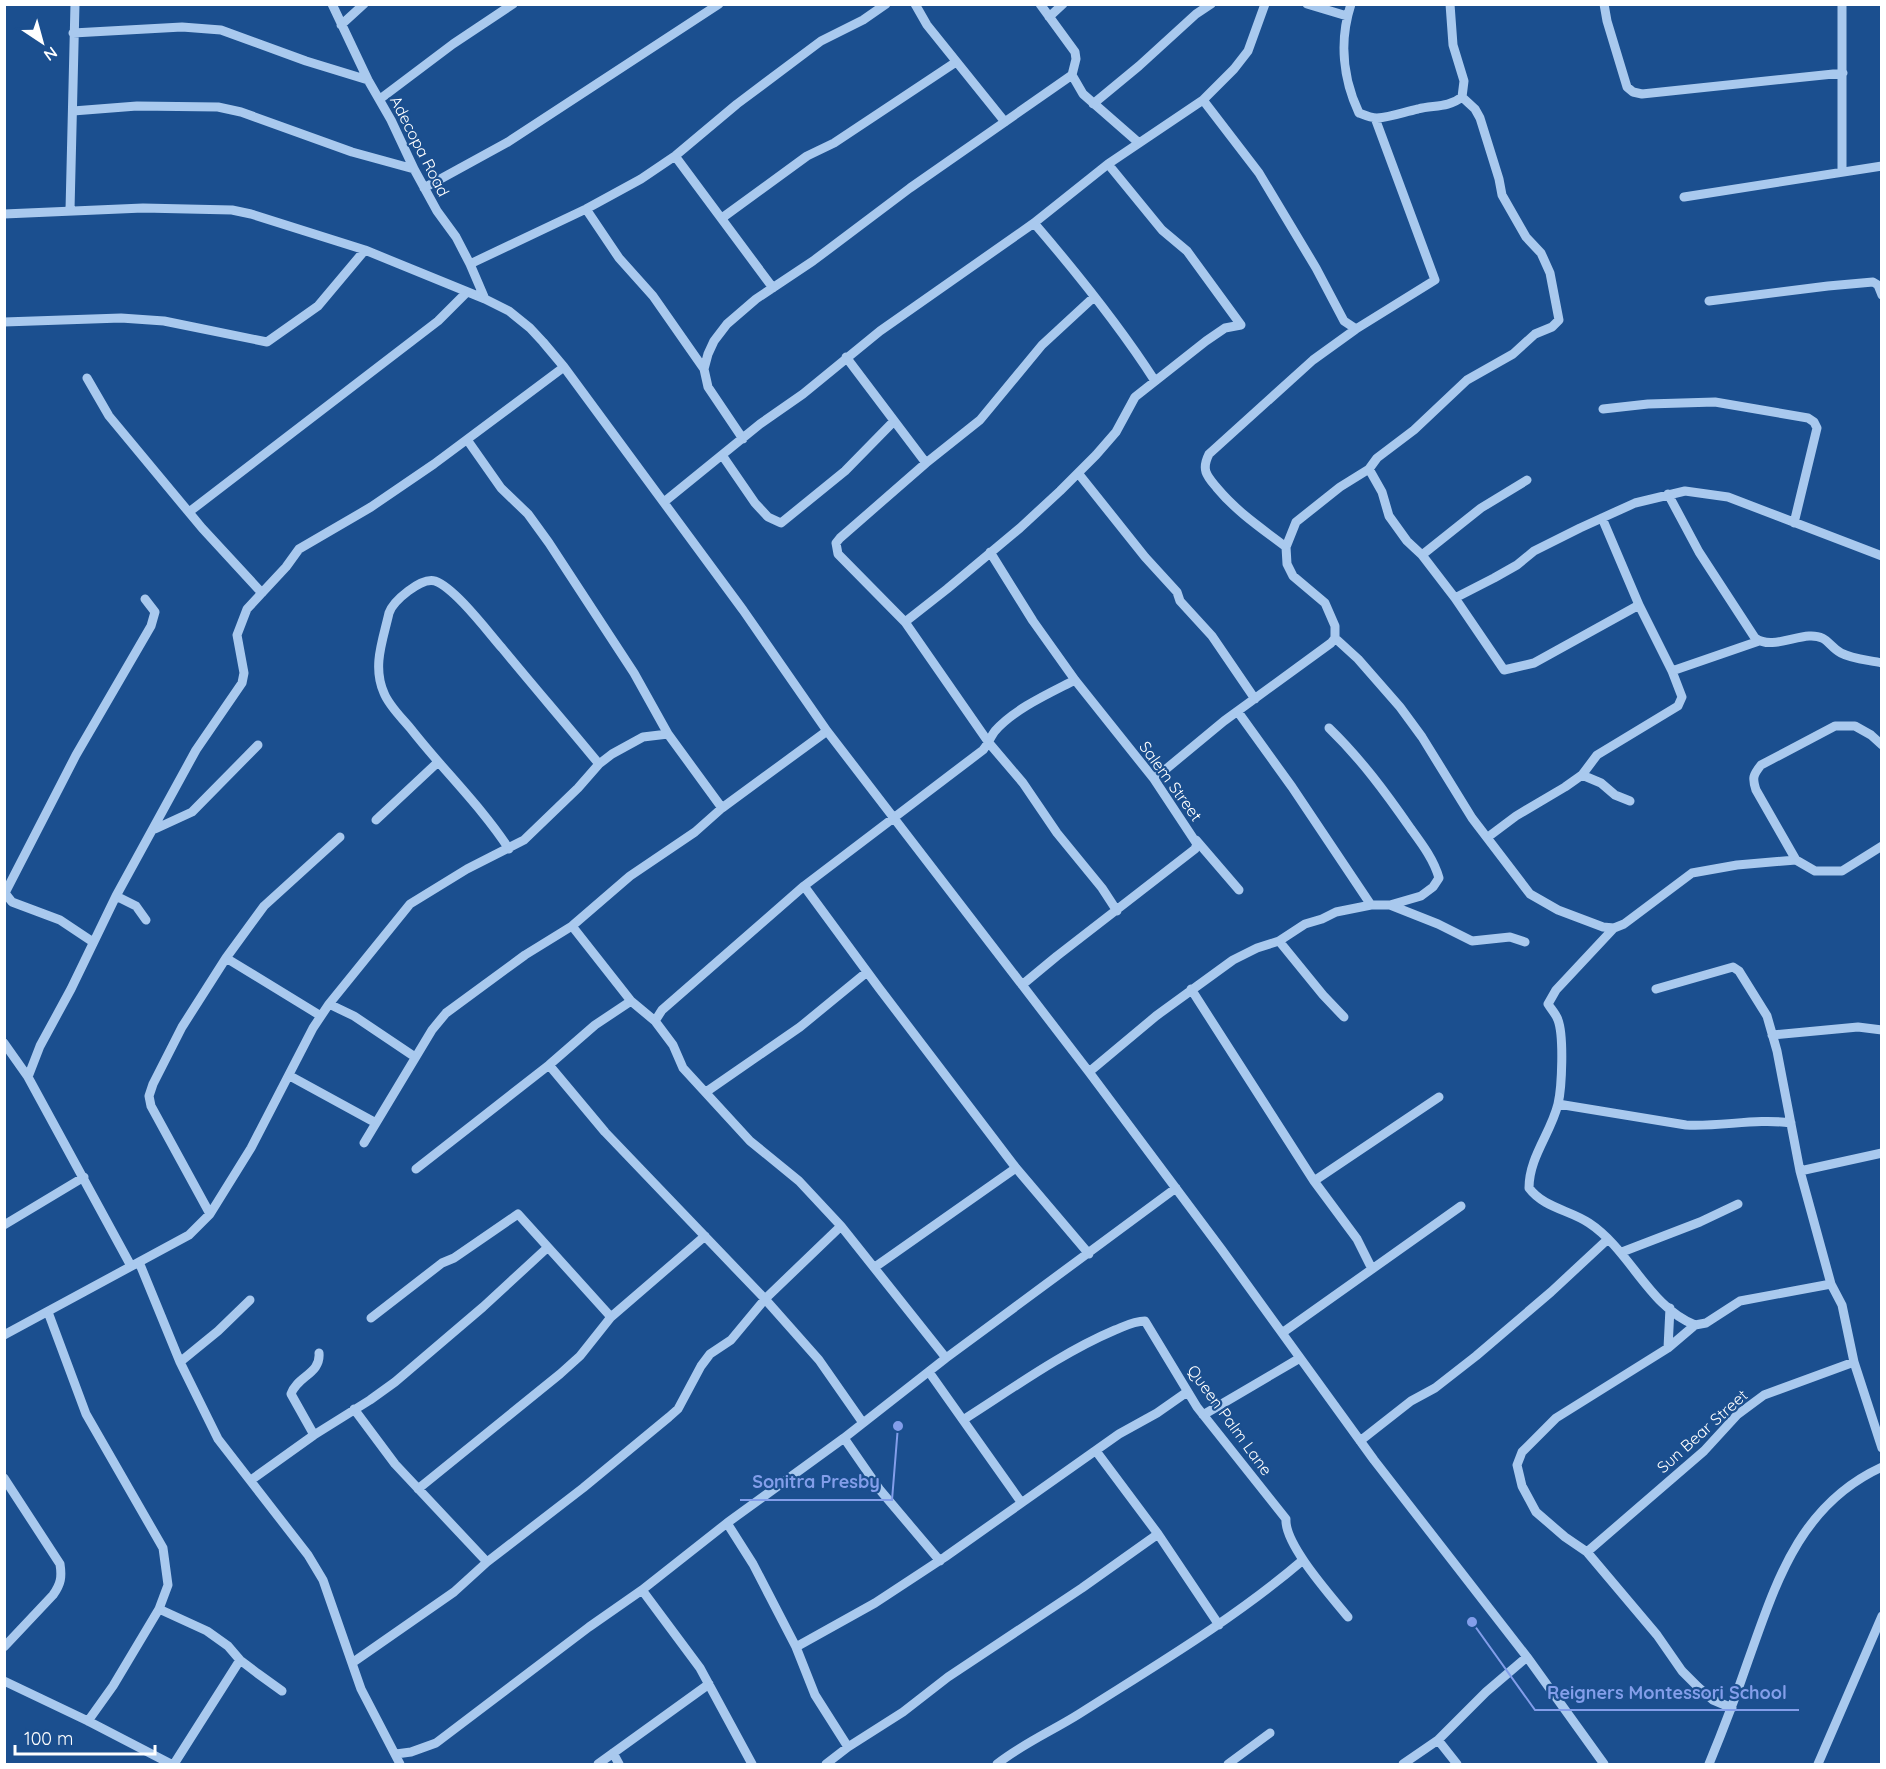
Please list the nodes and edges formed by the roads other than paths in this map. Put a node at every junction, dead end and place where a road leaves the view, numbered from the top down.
1 (75, 4) edge
2 (332, 4) edge
3 (363, 4) edge
4 (513, 4) edge
5 (719, 4) edge
6 (886, 4) edge
7 (915, 4) edge
8 (1040, 4) edge
9 (1063, 4) edge
10 (1211, 4) edge
11 (1265, 4) edge
12 (1307, 4) edge
13 (1351, 4) edge
14 (1450, 4) edge
15 (1604, 4) edge
16 (1842, 4) edge
17 (1347, 16) junction
18 (1048, 17) junction
19 (341, 25) junction
20 (73, 33) junction
21 (956, 62) junction
22 (1843, 73) junction
23 (1072, 75) junction
24 (368, 80) junction
25 (1462, 98) junction
26 (380, 99) junction
27 (1203, 100) junction
28 (1093, 104) junction
29 (74, 111) junction
30 (1375, 118) junction
31 (1005, 122) junction
32 (1139, 143) junction
33 (675, 156) junction
34 (1108, 164) junction
35 (1881, 166) edge
36 (414, 169) junction
37 (1842, 171) junction
38 (424, 188) junction
39 (1684, 197) dead end
40 (586, 209) junction
41 (70, 210) junction
42 (4, 214) edge
43 (722, 218) junction
44 (1034, 223) junction
45 (365, 250) junction
46 (470, 264) junction
47 (773, 288) junction
48 (466, 292) junction
49 (1881, 295) edge
50 (1094, 297) junction
51 (485, 299) junction
52 (1709, 301) dead end
53 (4, 322) edge
54 (1356, 328) junction
55 (846, 357) junction
56 (564, 367) junction
57 (704, 369) junction
58 (87, 378) dead end
59 (1155, 381) junction
60 (1604, 409) dead end
61 (894, 421) junction
62 (743, 439) junction
63 (468, 441) junction
64 (722, 455) junction
65 (926, 463) junction
66 (1369, 469) junction
67 (1078, 473) junction
68 (1527, 480) dead end
69 (1668, 494) junction
70 (664, 502) junction
71 (189, 512) junction
72 (1602, 518) junction
73 (1794, 523) junction
74 (1286, 547) junction
75 (990, 552) junction
76 (1422, 555) junction
77 (1881, 556) edge
78 (262, 593) junction
79 (1455, 598) junction
80 (145, 599) dead end
81 (1639, 604) junction
82 (905, 622) junction
83 (1335, 638) junction
84 (1759, 641) junction
85 (1881, 663) edge
86 (1672, 671) junction
87 (1075, 680) junction
88 (1255, 699) junction
89 (1238, 712) junction
90 (1329, 728) dead end
91 (827, 731) junction
92 (668, 734) junction
93 (989, 743) junction
94 (258, 745) dead end
95 (1881, 746) edge
96 (437, 763) junction
97 (598, 764) junction
98 (1582, 775) junction
99 (1154, 779) junction
100 (1630, 801) dead end
101 (722, 808) junction
102 (893, 818) junction
103 (376, 820) dead end
104 (155, 829) junction
105 (340, 837) dead end
106 (1488, 837) junction
107 (1195, 838) junction
108 (1881, 846) edge
109 (509, 849) junction
110 (1796, 860) junction
111 (804, 886) junction
112 (1239, 890) dead end
113 (116, 896) junction
114 (1371, 904) junction
115 (1390, 905) junction
116 (1117, 911) junction
117 (146, 920) dead end
118 (572, 926) junction
119 (1614, 928) junction
120 (1279, 941) junction
121 (93, 942) junction
122 (1525, 942) dead end
123 (226, 958) junction
124 (867, 972) junction
125 (1022, 985) junction
126 (1191, 989) junction
127 (1656, 990) dead end
128 (631, 1001) junction
129 (329, 1004) junction
130 (321, 1016) junction
131 (1344, 1017) dead end
132 (655, 1021) junction
133 (1881, 1030) edge
134 (1772, 1035) junction
135 (4, 1043) edge
136 (415, 1057) junction
137 (549, 1065) junction
138 (1089, 1072) junction
139 (290, 1076) junction
140 (28, 1077) junction
141 (706, 1092) junction
142 (1439, 1097) dead end
143 (1558, 1104) junction
144 (376, 1123) junction
145 (1791, 1123) junction
146 (364, 1143) dead end
147 (1881, 1153) edge
148 (1016, 1168) junction
149 (416, 1169) dead end
150 (1800, 1171) junction
151 (84, 1177) junction
152 (1314, 1181) junction
153 (1176, 1188) junction
154 (1737, 1204) dead end
155 (1461, 1206) dead end
156 (210, 1214) junction
157 (4, 1225) edge
158 (841, 1226) junction
159 (705, 1236) junction
160 (1608, 1239) junction
161 (547, 1248) junction
162 (1622, 1252) junction
163 (1089, 1254) junction
164 (135, 1264) junction
165 (874, 1267) junction
166 (1372, 1269) junction
167 (1831, 1284) junction
168 (765, 1299) junction
169 (250, 1300) dead end
170 (1670, 1308) junction
171 (48, 1312) junction
172 (610, 1317) junction
173 (371, 1318) dead end
174 (1695, 1325) junction
175 (1282, 1333) junction
176 (4, 1335) edge
177 (1668, 1348) junction
178 (320, 1353) dead end
179 (946, 1358) junction
180 (1300, 1358) junction
181 (180, 1362) junction
182 (1854, 1362) junction
183 (929, 1372) junction
184 (1187, 1392) junction
185 (354, 1409) junction
186 (1203, 1415) junction
187 (963, 1420) junction
188 (862, 1424) junction
189 (314, 1435) junction
190 (844, 1438) junction
191 (1360, 1441) junction
192 (1881, 1448) edge
193 (1096, 1451) junction
194 (1881, 1467) edge
195 (4, 1478) edge
196 (251, 1480) junction
197 (418, 1489) junction
198 (1021, 1502) junction
199 (727, 1523) junction
200 (1158, 1534) junction
201 (1587, 1552) junction
202 (1304, 1560) junction
203 (940, 1561) junction
204 (487, 1562) junction
205 (642, 1590) junction
206 (159, 1609) junction
207 (1881, 1616) edge
208 (1347, 1617) dead end
209 (1219, 1625) junction
210 (4, 1647) edge
211 (796, 1647) junction
212 (1527, 1657) junction
213 (240, 1660) junction
214 (352, 1663) junction
215 (4, 1681) edge
216 (709, 1684) junction
217 (282, 1691) dead end
218 (1732, 1708) junction
219 (88, 1720) junction
220 (1269, 1733) dead end
221 (1438, 1740) junction
222 (848, 1747) junction
223 (613, 1753) junction
224 (396, 1754) junction
225 (172, 1764) edge
226 (399, 1764) edge
227 (598, 1764) edge
228 (619, 1764) edge
229 (752, 1764) edge
230 (826, 1764) edge
231 (997, 1764) edge
232 (1228, 1764) edge
233 (1403, 1764) edge
234 (1457, 1764) edge
235 (1604, 1764) edge
236 (1709, 1764) edge
237 (1818, 1764) edge

1 - 20 street
2 - 19 street, Adecopa Road
3 - 19 street
4 - 26 street
5 - 38 street
6 - 33 street
7 - 21 street
8 - 18 street
9 - 18 street
10 - 28 street
11 - 27 street
12 - 17 street
13 - 17 street
14 - 25 street
15 - 22 street
16 - 22 street
17 - 30 street
18 - 23 street
19 - 24 street, Adecopa Road
20 - 24 street
20 - 29 street
21 - 31 street
21 - 43 street
22 - 37 street
23 - 28 street
23 - 31 street
24 - 26 street, Adecopa Road
25 - 30 street
25 - 66 street
26 - 36 street, Adecopa Road
27 - 32 street
27 - 54 street
28 - 32 street
29 - 36 street
29 - 41 street
30 - 54 street
31 - 47 street
32 - 34 street
33 - 40 street
33 - 43 street
34 - 44 street
34 - 59 street
35 - 37 street
36 - 38 street, Adecopa Road
37 - 39 street
38 - 46 street, Adecopa Road
40 - 46 street
40 - 57 street
41 - 42 street
41 - 45 street
43 - 47 street
44 - 50 street
44 - 55 street
45 - 48 street
45 - 53 street
46 - 51 street, Adecopa Road
47 - 57 street
48 - 51 street
48 - 71 street
49 - 52 street
50 - 59 street
50 - 65 street
51 - 56 street
54 - 74 street
55 - 61 street
55 - 62 street
56 - 63 street
56 - 70 street
57 - 62 street
58 - 71 street
59 - 67 street
60 - 73 street
61 - 64 street
61 - 65 street
62 - 64 street
63 - 78 street
63 - 92 street
64 - 70 street
65 - 82 street
66 - 74 street
66 - 76 street
67 - 75 street
67 - 88 street
68 - 76 street
69 - 72 street
69 - 73 street
69 - 84 street
70 - 91 street
71 - 78 street
72 - 79 street
72 - 81 street
73 - 77 street
74 - 83 street
75 - 82 street
75 - 87 street, Salem Street
76 - 79 street
78 - 104 street
79 - 81 street
80 - 121 street
81 - 86 street
82 - 93 street
83 - 88 street
83 - 106 street
84 - 85 street
84 - 86 street
86 - 98 street
87 - 93 street
87 - 99 street, Salem Street
88 - 89 street
89 - 99 street
89 - 114 street
90 - 115 street
91 - 101 street
91 - 102 street
92 - 97 street
92 - 101 street
93 - 102 street
93 - 116 street
94 - 104 street
95 - 110 street
96 - 97 street
96 - 103 street
96 - 109 street
97 - 109 street
98 - 100 street
98 - 106 street
99 - 107 street, Salem Street
101 - 118 street
102 - 111 street
102 - 125 street
104 - 113 street
105 - 123 street
106 - 119 street
107 - 112 street
107 - 116 street, Salem Street
108 - 110 street
109 - 129 street
110 - 119 street
111 - 124 street
111 - 132 street
113 - 117 street
113 - 121 street
114 - 115 street
114 - 120 street
115 - 122 street
116 - 125 street, Salem Street
118 - 128 street
118 - 136 street
119 - 143 street
120 - 126 street
120 - 131 street
121 - 140 street
123 - 130 street
123 - 156 street
124 - 141 street
124 - 148 street
125 - 138 street
126 - 138 street
126 - 152 street
127 - 134 street
128 - 132 street
128 - 137 street
129 - 130 street
129 - 136 street
130 - 139 street
132 - 141 street
133 - 134 street
134 - 145 street
135 - 140 street
136 - 144 street
137 - 149 street
137 - 159 street
138 - 153 street
139 - 144 street
139 - 156 street
140 - 151 street
141 - 158 street
142 - 152 street
143 - 145 street
143 - 160 street
144 - 146 street
145 - 150 street
147 - 150 street
148 - 163 street
148 - 165 street
150 - 167 street
151 - 157 street
151 - 164 street
152 - 166 street
153 - 163 street
153 - 175 street
154 - 162 street
155 - 166 street
156 - 164 street
158 - 165 street
158 - 168 street
159 - 168 street
159 - 172 street
160 - 162 street
160 - 191 street
161 - 172 street
161 - 173 street
161 - 185 street
162 - 170 street
163 - 179 street
164 - 171 street
164 - 181 street
165 - 179 street
166 - 175 street
167 - 174 street
167 - 182 street
168 - 188 street
168 - 204 street
169 - 181 street
170 - 174 street
170 - 177 street
171 - 176 street
171 - 206 street
172 - 197 street
174 - 177 street
175 - 180 street
177 - 201 street
178 - 189 street
179 - 183 street
180 - 186 street
180 - 191 street
181 - 196 street
182 - 192 street
182 - 201 street, Sun Bear Street
183 - 187 street
183 - 188 street
184 - 186 street, Queen Palm Lane
184 - 187 street, Queen Palm Lane
184 - 193 street
185 - 189 street
185 - 197 street
186 - 202 street, Queen Palm Lane
187 - 198 street
188 - 190 street
189 - 196 street
190 - 199 street
190 - 203 street
191 - 212 street
193 - 198 street
193 - 200 street
194 - 218 street
195 - 210 street
196 - 214 street
197 - 204 street
198 - 203 street
199 - 205 street
199 - 211 street
200 - 209 street
200 - 222 street
201 - 218 street
202 - 208 street, Queen Palm Lane
202 - 209 street
203 - 211 street
204 - 214 street
205 - 216 street
205 - 224 street
206 - 213 street
206 - 219 street
207 - 237 street
209 - 231 street
211 - 222 street
212 - 221 street
212 - 235 street
213 - 217 street
213 - 225 street
214 - 224 street
215 - 219 street
216 - 223 street
216 - 229 street
218 - 236 street
219 - 225 street
220 - 232 street
221 - 233 street
221 - 234 street
222 - 230 street
223 - 227 street
223 - 228 street
224 - 226 street

